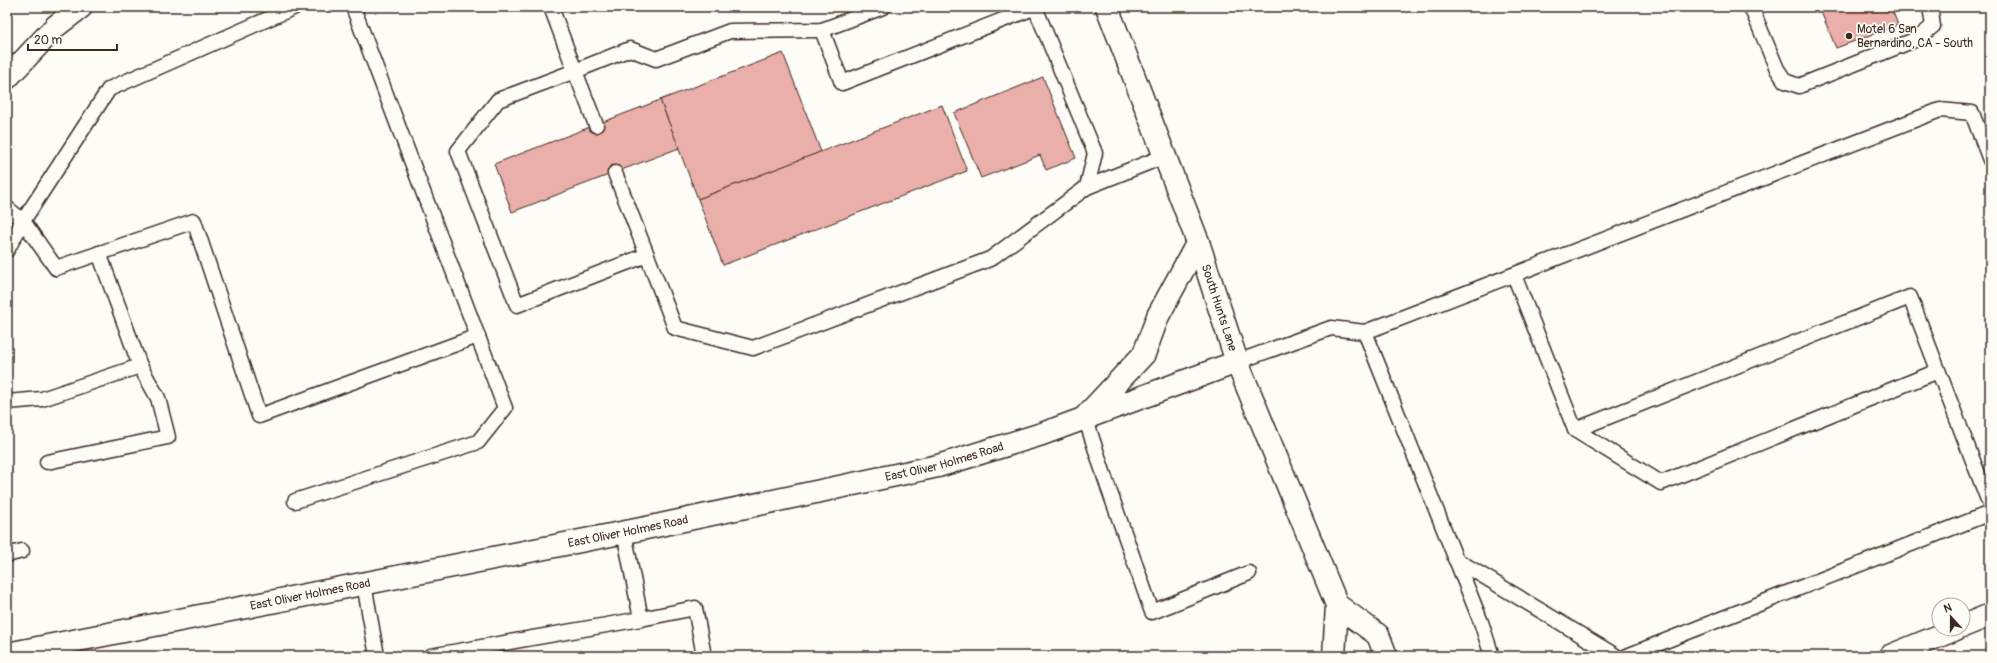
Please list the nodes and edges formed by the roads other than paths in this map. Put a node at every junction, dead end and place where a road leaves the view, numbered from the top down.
1 (81, 7) edge
2 (295, 7) edge
3 (353, 7) edge
4 (551, 7) edge
5 (883, 7) edge
6 (1035, 7) edge
7 (1107, 7) edge
8 (1751, 7) edge
9 (1930, 7) edge
10 (822, 30) junction
11 (575, 71) junction
12 (7, 78) edge
13 (596, 125) dead end
14 (1165, 156) junction
15 (1990, 160) edge
16 (615, 173) dead end
17 (1087, 186) junction
18 (7, 208) edge
19 (23, 221) junction
20 (1198, 242) junction
21 (7, 250) edge
22 (99, 253) junction
23 (647, 255) junction
24 (1514, 274) junction
25 (1365, 332) junction
26 (478, 336) junction
27 (1237, 362) junction
28 (140, 366) junction
29 (1938, 371) junction
30 (7, 402) edge
31 (1085, 417) junction
32 (1575, 430) junction
33 (47, 462) dead end
34 (295, 501) dead end
35 (1990, 505) edge
36 (1990, 513) edge
37 (624, 532) junction
38 (22, 551) dead end
39 (7, 555) edge
40 (1456, 559) junction
41 (1249, 573) dead end
42 (364, 584) junction
43 (1337, 605) junction
44 (1990, 616) edge
45 (641, 619) junction
46 (1971, 623) edge
47 (1936, 637) edge
48 (7, 654) edge
49 (377, 656) edge
50 (430, 656) edge
51 (704, 656) edge
52 (1334, 656) edge
53 (1386, 656) edge
54 (1492, 656) edge
55 (1616, 656) edge
56 (1628, 656) edge
57 (1890, 656) edge

1 - 12 street
2 - 19 lane
3 - 26 lane
4 - 11 lane
5 - 10 lane
6 - 10 lane
6 - 17 lane
7 - 14 street, South Hunts Lane
8 - 9 lane
10 - 11 lane
11 - 13 lane
11 - 23 lane
14 - 17 lane
14 - 20 street, South Hunts Lane
15 - 24 lane
16 - 23 lane
17 - 23 lane
18 - 19 lane
19 - 21 lane
19 - 22 lane
20 - 27 street, South Hunts Lane
20 - 31 street
22 - 26 lane
22 - 28 lane
24 - 25 lane
24 - 32 lane
25 - 27 lane
25 - 40 lane
26 - 34 lane
27 - 31 street, East Oliver Holmes Road
27 - 43 street, South Hunts Lane
28 - 30 lane
28 - 33 lane
29 - 32 lane
29 - 32 lane
29 - 35 lane
31 - 37 street, East Oliver Holmes Road
31 - 41 lane
36 - 56 lane
37 - 42 street, East Oliver Holmes Road
37 - 45 lane
38 - 39 lane
40 - 54 lane
40 - 55 lane
42 - 48 street, East Oliver Holmes Road
42 - 49 lane
43 - 52 street, South Hunts Lane
43 - 53 street
44 - 46 street
45 - 50 lane
45 - 51 lane
47 - 57 street

